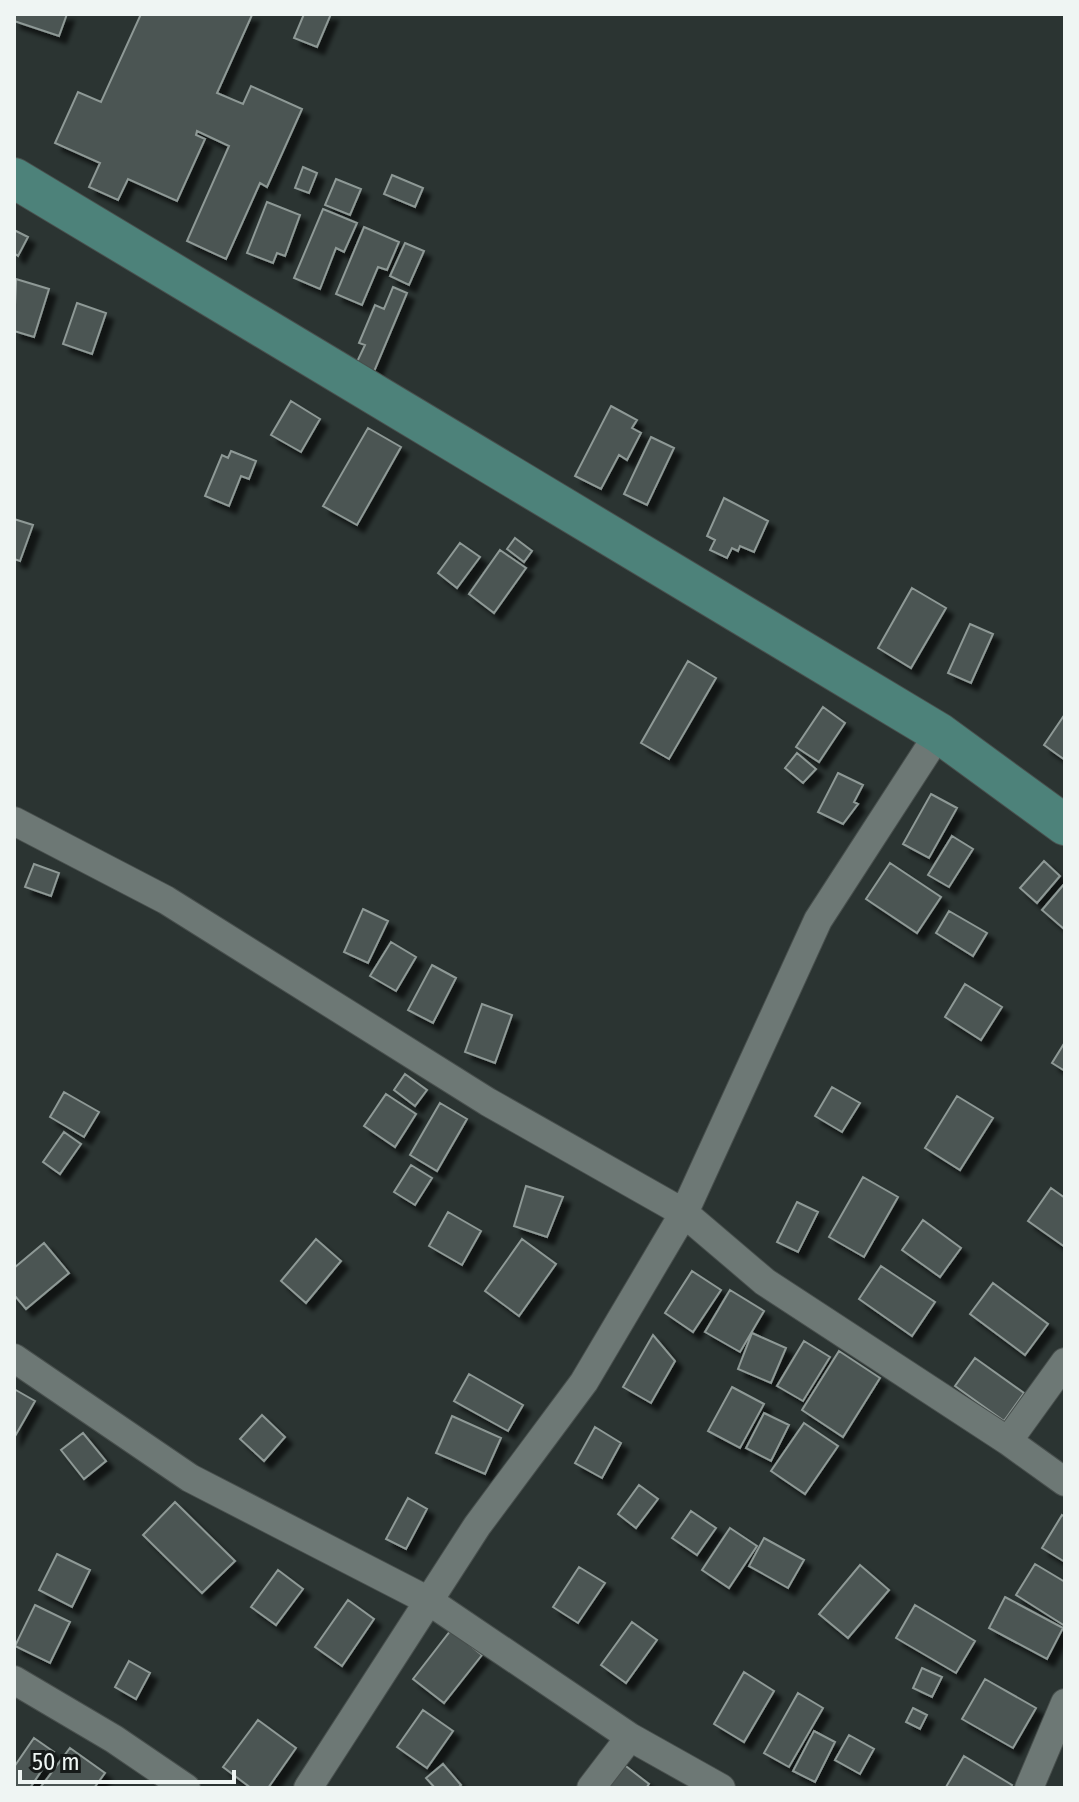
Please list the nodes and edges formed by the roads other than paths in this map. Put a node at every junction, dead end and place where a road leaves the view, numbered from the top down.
1 (14, 178) edge
2 (939, 733) junction
3 (14, 821) edge
4 (1065, 825) edge
5 (684, 1213) junction
6 (14, 1358) edge
7 (1065, 1362) edge
8 (1008, 1441) junction
9 (1065, 1482) edge
10 (429, 1601) junction
11 (14, 1680) edge
12 (1065, 1703) edge
13 (630, 1737) junction
14 (186, 1788) edge
15 (308, 1788) edge
16 (591, 1788) edge
17 (721, 1788) edge
18 (1029, 1788) edge

1 - 2 street
2 - 4 street
2 - 5 street
3 - 5 street
5 - 8 street
5 - 10 street
6 - 10 street
7 - 8 street
8 - 9 street
10 - 13 street
10 - 15 street
11 - 14 street
12 - 18 street
13 - 16 street
13 - 17 street

